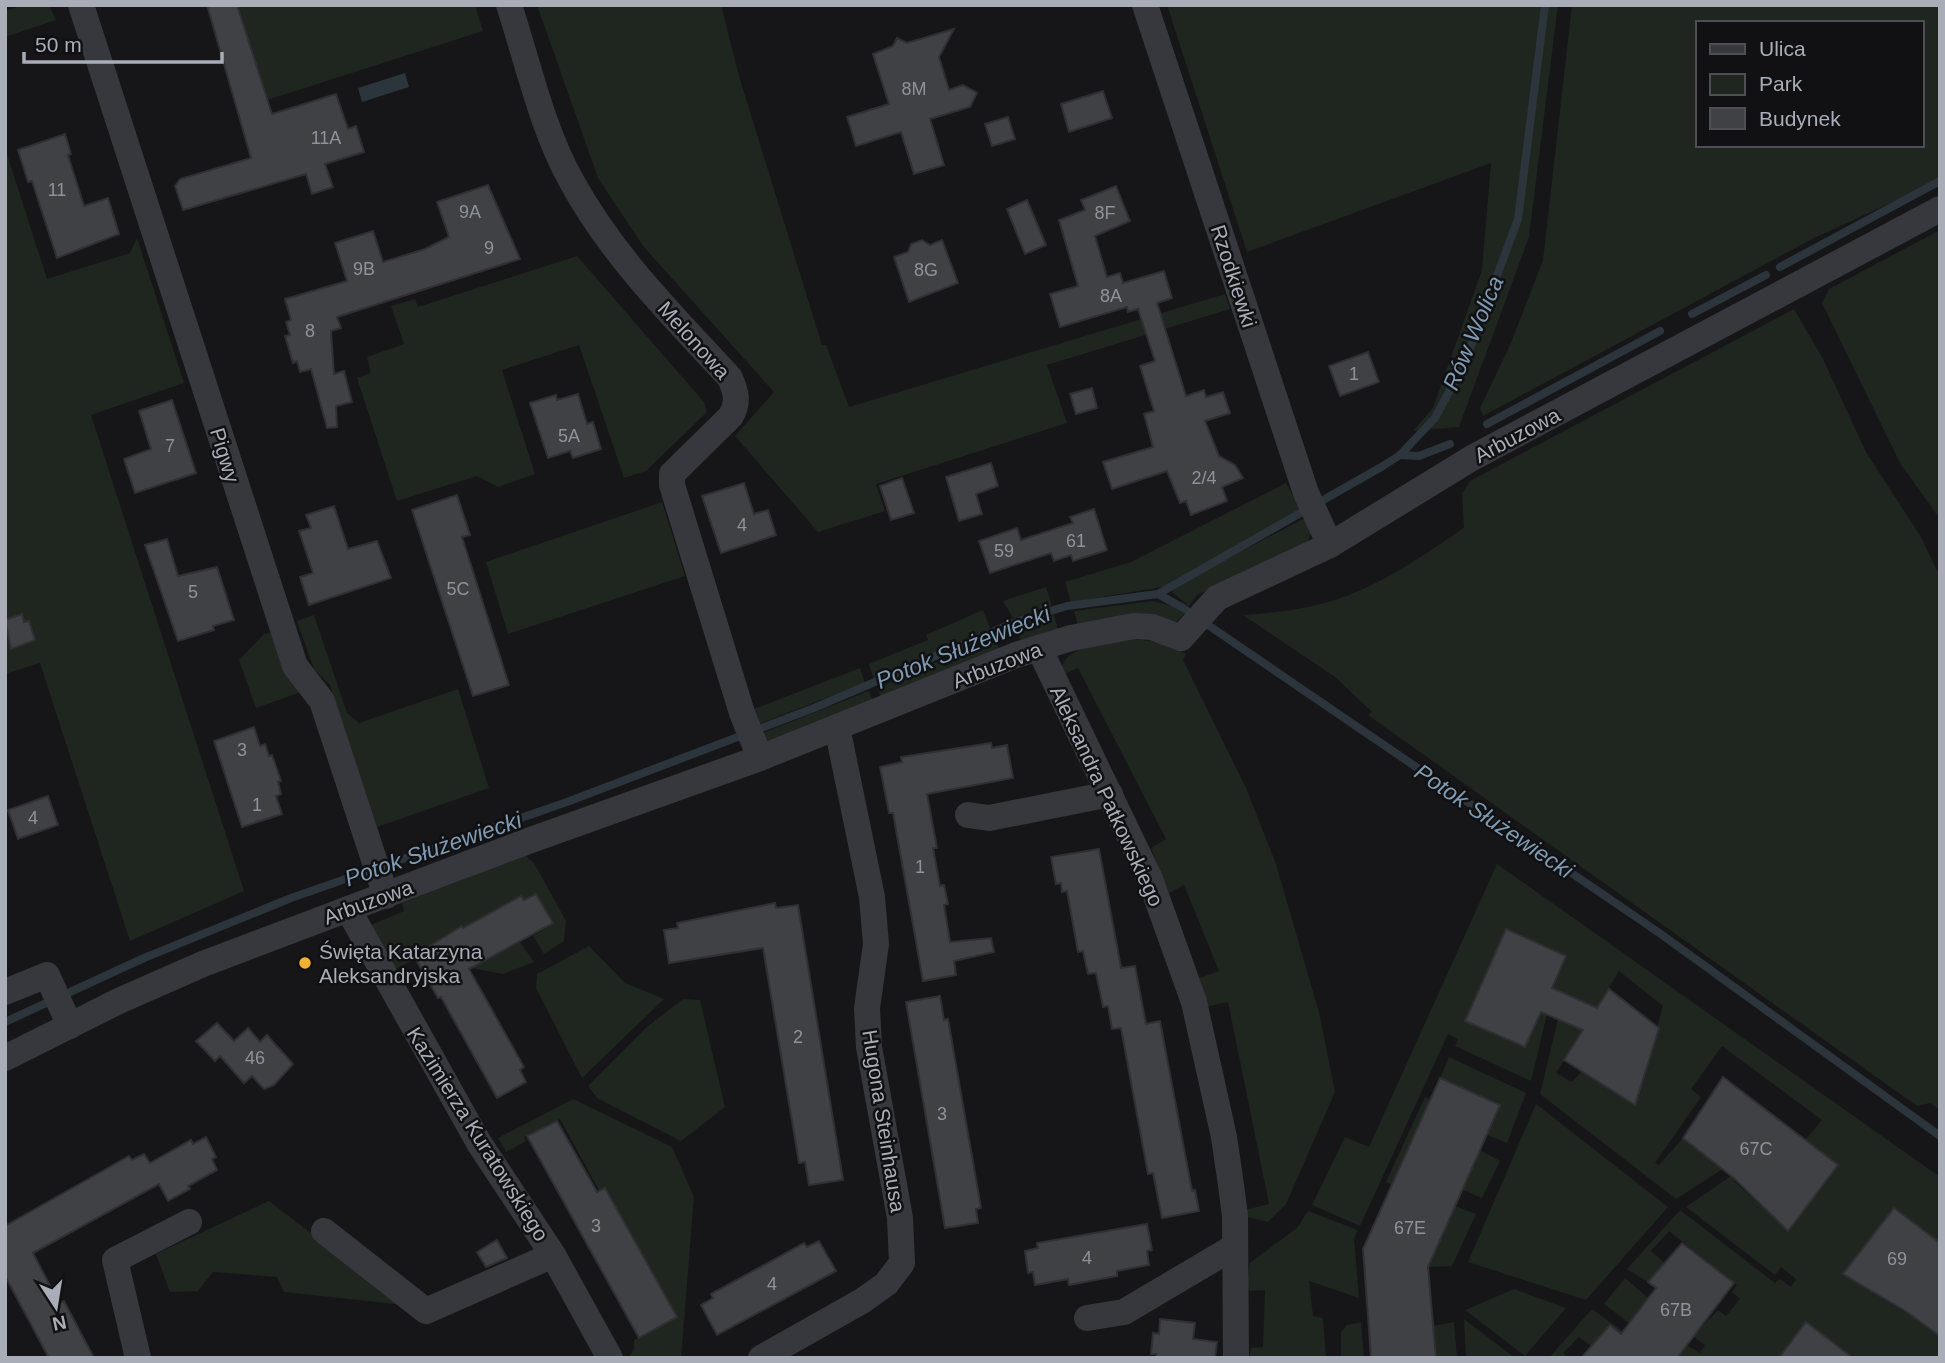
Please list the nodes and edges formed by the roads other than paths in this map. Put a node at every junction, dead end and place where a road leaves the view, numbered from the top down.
1 (81, 5) edge
2 (509, 5) edge
3 (1145, 5) edge
4 (1940, 209) edge
5 (1326, 538) junction
6 (1039, 648) junction
7 (838, 727) junction
8 (758, 754) junction
9 (1110, 794) junction
10 (968, 815) dead end
11 (384, 890) junction
12 (348, 909) junction
13 (5, 992) edge
14 (67, 1019) junction
15 (5, 1058) edge
16 (189, 1222) dead end
17 (324, 1231) dead end
18 (1234, 1247) junction
19 (553, 1255) junction
20 (1087, 1318) dead end
21 (138, 1358) edge
22 (610, 1358) edge
23 (761, 1358) edge
24 (1236, 1358) edge

1 - 11 street, Pigwy
2 - 8 street, Melonowa
3 - 5 street, Rzodkiewki
4 - 5 street, Arbuzowa
5 - 6 street, Arbuzowa
6 - 7 street, Arbuzowa
6 - 9 street, Aleksandra Patkowskiego
7 - 8 street, Arbuzowa
7 - 23 street, Hugona Steinhausa
8 - 11 street, Arbuzowa
9 - 10 street
9 - 18 street, Aleksandra Patkowskiego
11 - 12 street, Arbuzowa
12 - 14 street, Arbuzowa
12 - 19 street, Kazimierza Kuratowskiego
13 - 14 street
14 - 15 street, Arbuzowa
16 - 21 street
17 - 19 street
18 - 20 street
18 - 24 street, Aleksandra Patkowskiego
19 - 22 street, Kazimierza Kuratowskiego

